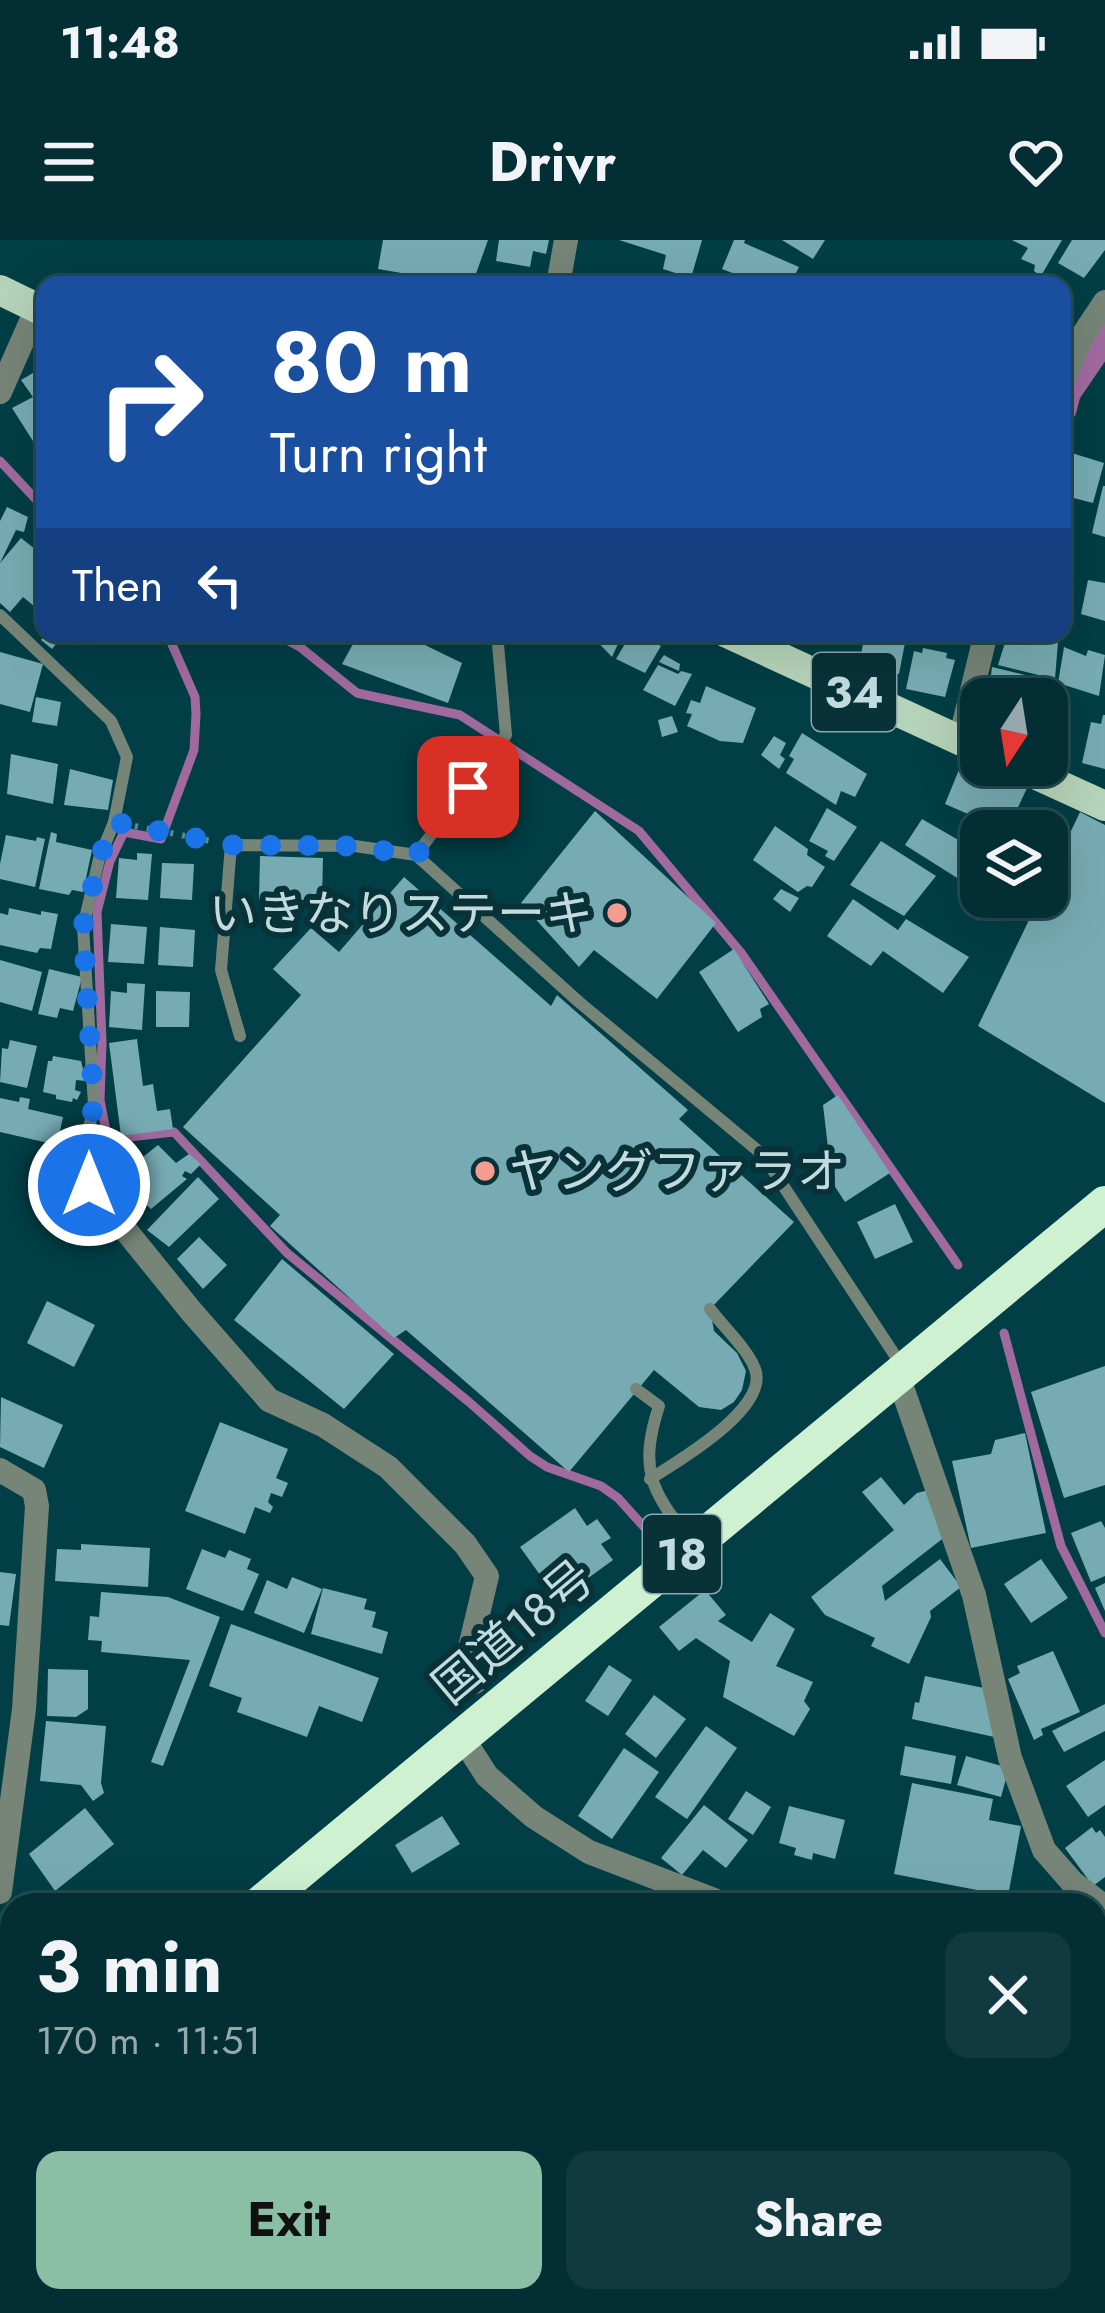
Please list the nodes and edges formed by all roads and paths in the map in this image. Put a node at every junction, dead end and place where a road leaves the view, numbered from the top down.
1 (566, 240) edge
2 (560, 276) edge
3 (0, 290) edge
4 (1105, 302) edge
5 (36, 308) edge
6 (36, 320) edge
7 (1071, 362) edge
8 (0, 392) edge
9 (0, 615) edge
10 (498, 642) edge
11 (747, 642) edge
12 (985, 642) edge
13 (980, 678) edge
14 (960, 740) edge
15 (1061, 786) edge
16 (1105, 806) edge
17 (114, 822) junction
18 (231, 845) junction
19 (416, 856) junction
20 (240, 1036) dead end
21 (89, 1185) joint
22 (1105, 1204) edge
23 (710, 1309) dead end
24 (901, 1373) junction
25 (636, 1389) dead end
26 (0, 1471) edge
27 (650, 1479) junction
28 (694, 1544) junction
29 (475, 1682) dead end
30 (462, 1737) junction
31 (0, 1892) edge
32 (274, 1893) edge
33 (696, 1893) edge
34 (1087, 1893) edge

1 - 2 street
3 - 5 main road
4 - 7 street
6 - 8 street
9 - 17 lane
10 - 19 lane
11 - 14 main road, 34
12 - 13 street
15 - 16 main road
17 - 18 path
17 - 21 lane
18 - 19 lane
18 - 20 lane
19 - 24 lane
21 - 29 street
22 - 24 highway, 国道18号 / 18
23 - 27 lane
24 - 28 highway, 国道18号 / 18
24 - 34 street
25 - 27 lane
26 - 31 street
27 - 28 lane
28 - 30 highway, 国道18号 / 18
30 - 32 highway, 国道18号 / 18
30 - 33 street

